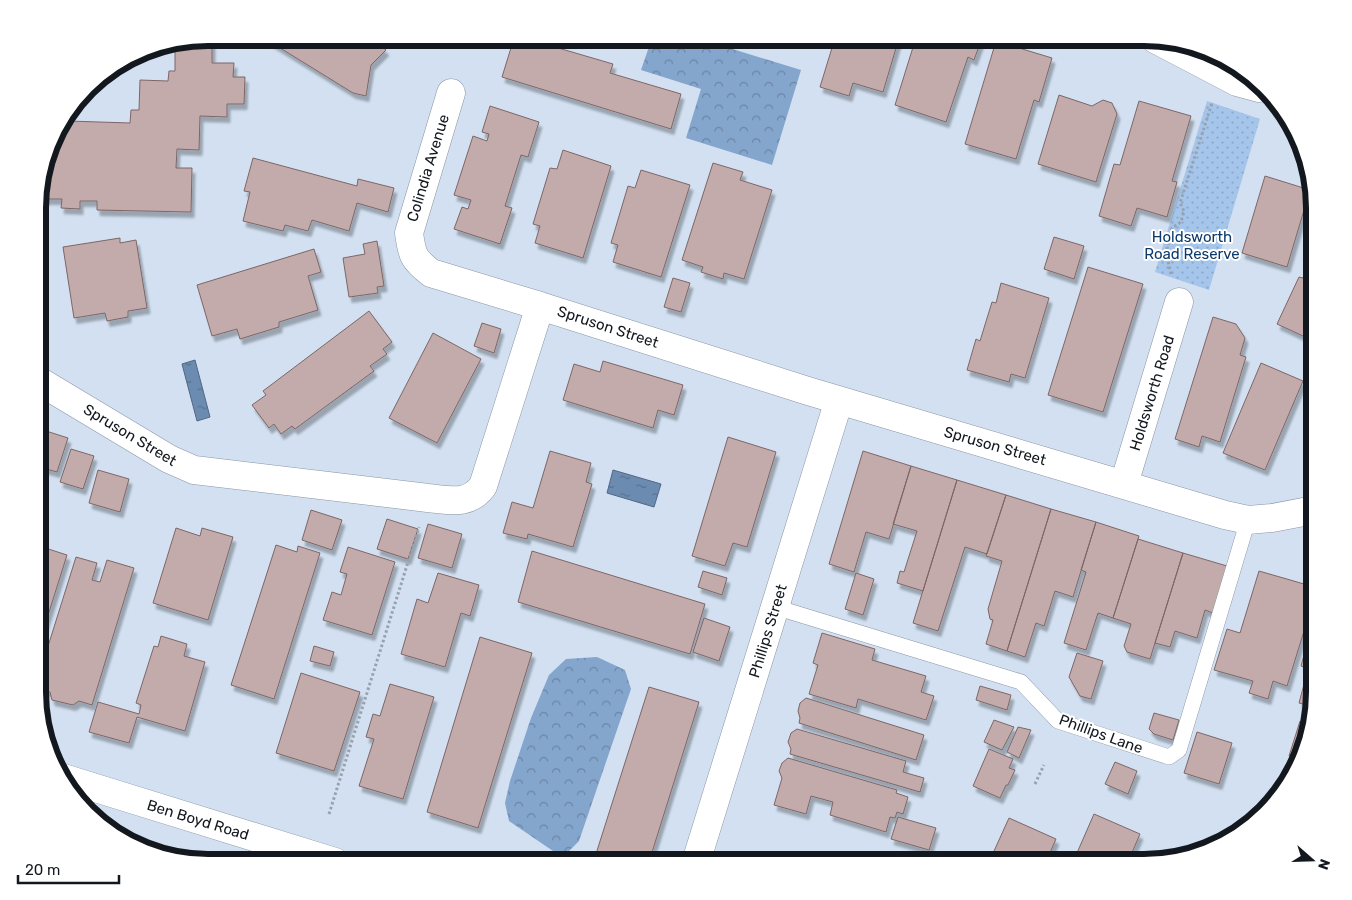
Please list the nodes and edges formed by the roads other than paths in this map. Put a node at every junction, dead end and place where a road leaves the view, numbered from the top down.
1 (1174, 49) edge
2 (1249, 85) edge
3 (451, 93) dead end
4 (1179, 302) road end
5 (540, 306) junction
6 (46, 385) edge
7 (839, 400) junction
8 (1124, 484) junction
9 (1305, 512) edge
10 (1248, 520) junction
11 (775, 607) junction
12 (73, 781) edge
13 (699, 853) edge
14 (309, 854) edge

1 - 2 street
3 - 5 street, Colindia Avenue
4 - 8 street, Holdsworth Road
5 - 6 street, Spruson Street
5 - 7 street, Spruson Street
7 - 8 street, Spruson Street
7 - 11 street, Phillips Street
8 - 10 street, Spruson Street
9 - 10 street, Spruson Street
10 - 11 lane, Phillips Lane
11 - 13 street, Phillips Street
12 - 14 street, Ben Boyd Road

